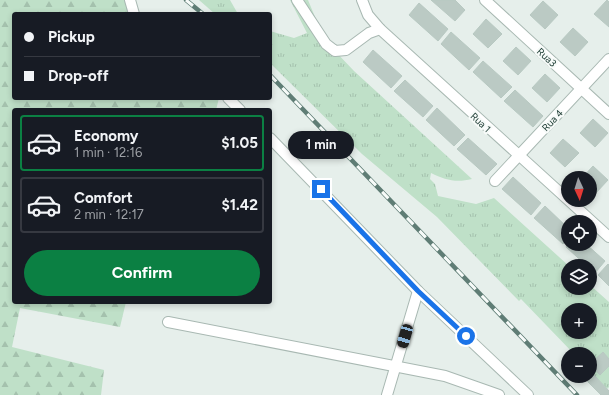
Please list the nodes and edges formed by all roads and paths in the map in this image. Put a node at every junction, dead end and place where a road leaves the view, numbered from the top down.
1 (130, 0) edge
2 (297, 0) edge
3 (362, 0) edge
4 (485, 0) edge
5 (133, 12) edge
6 (380, 29) junction
7 (609, 59) edge
8 (581, 89) junction
9 (230, 100) edge
10 (238, 108) edge
11 (609, 114) edge
12 (272, 140) edge
13 (518, 156) junction
14 (495, 181) dead end
15 (609, 237) edge
16 (418, 291) junction
17 (168, 322) dead end
18 (396, 366) junction
19 (388, 395) edge
20 (499, 395) edge
21 (528, 395) edge

1 - 5 street
2 - 6 street
3 - 6 street, Rua 1
4 - 8 street, Rua3
6 - 13 street, Rua 1
7 - 8 street, Rua 4
8 - 11 street, Rua3
8 - 13 street, Rua 4
9 - 10 street
12 - 16 street
13 - 14 street, Rua 4
13 - 15 street, Rua 1
16 - 18 street
16 - 21 street
17 - 18 street
18 - 19 street
18 - 20 street

